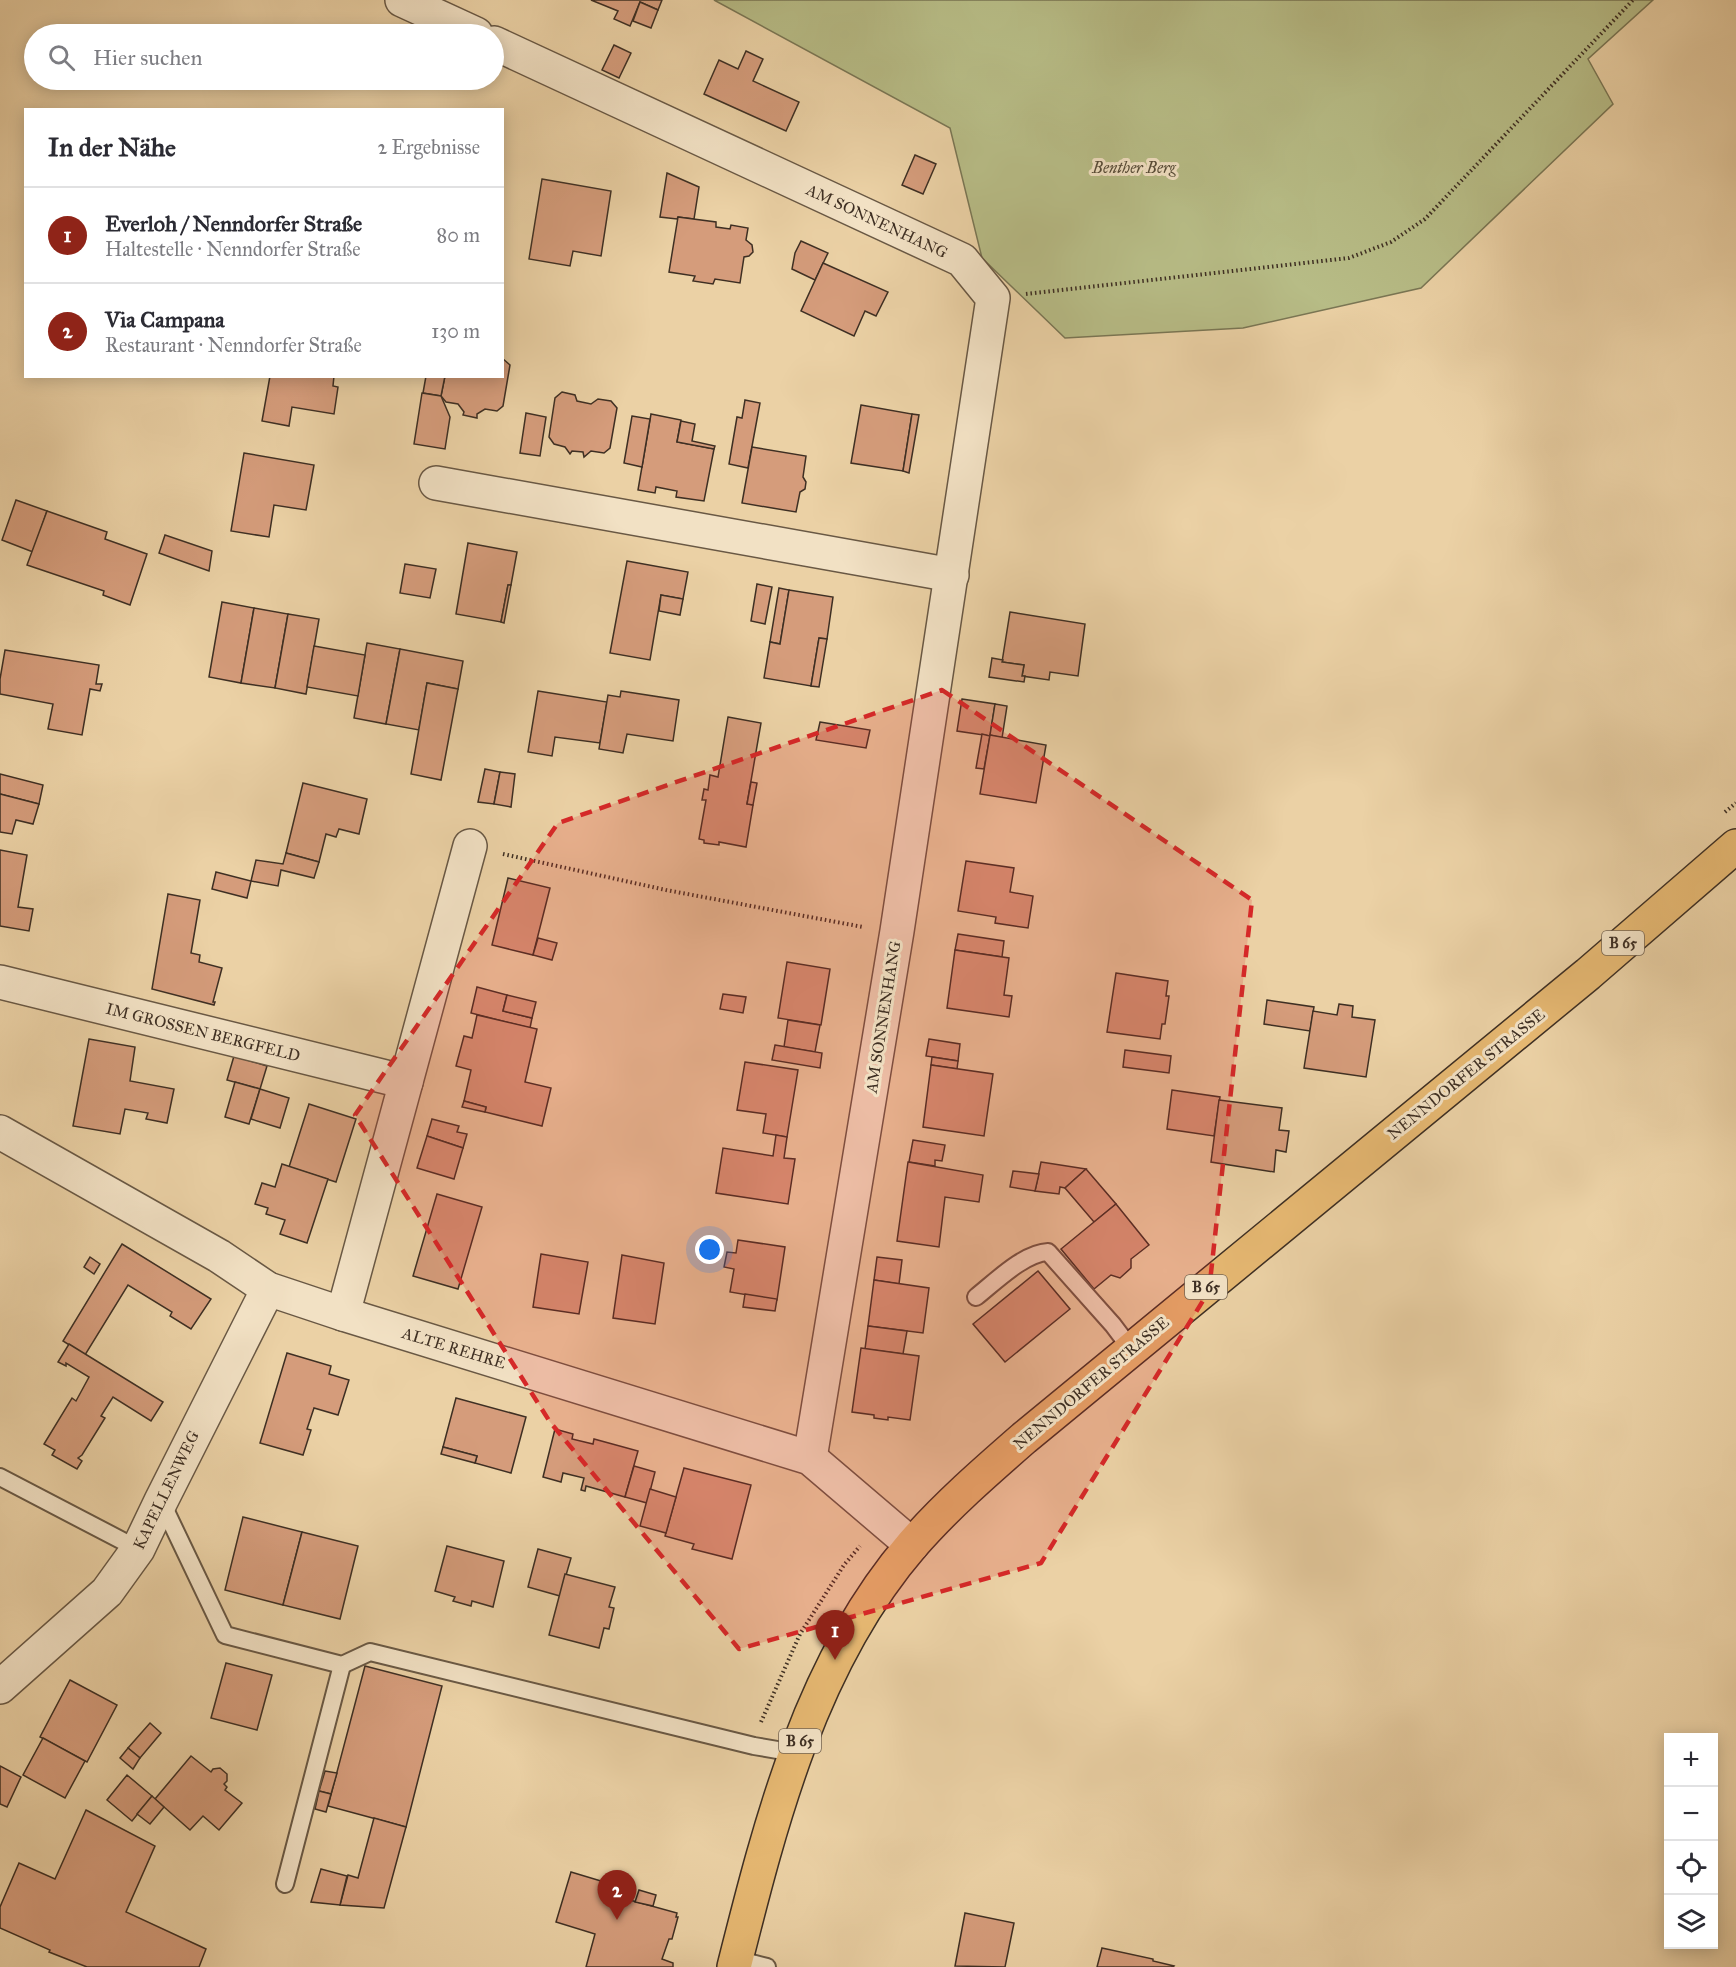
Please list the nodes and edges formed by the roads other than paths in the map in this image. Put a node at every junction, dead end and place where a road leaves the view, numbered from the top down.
1 (402, 0) edge
2 (454, 24) edge
3 (504, 48) edge
4 (436, 483) dead end
5 (952, 575) junction
6 (470, 846) road end
7 (1736, 846) edge
8 (0, 982) edge
9 (406, 1082) junction
10 (0, 1132) edge
11 (268, 1289) junction
12 (976, 1297) dead end
13 (343, 1314) junction
14 (1131, 1349) junction
15 (810, 1458) junction
16 (0, 1477) edge
17 (160, 1501) junction
18 (912, 1545) junction
19 (138, 1550) junction
20 (342, 1665) junction
21 (0, 1687) edge
22 (795, 1753) junction
23 (285, 1884) dead end
24 (746, 1964) edge

1 - 2 street
3 - 5 street, AM SONNENHANG
4 - 5 street
5 - 15 street, AM SONNENHANG
6 - 9 street
7 - 14 main road, NENNDORFER STRASSE / B 65
8 - 9 street, IM GROSSEN BERGFELD
9 - 13 street
10 - 11 street, ALTE REHRE
11 - 13 street, ALTE REHRE
11 - 17 street, KAPELLENWEG
12 - 14 lane
13 - 15 street, ALTE REHRE
14 - 18 main road, NENNDORFER STRASSE / B 65
15 - 18 street, ALTE REHRE
16 - 19 lane
17 - 19 street, KAPELLENWEG
17 - 20 lane
18 - 22 main road, NENNDORFER STRASSE / B 65
19 - 21 street, KAPELLENWEG
20 - 22 lane
20 - 23 lane
22 - 24 main road, NENNDORFER STRASSE / B 65

